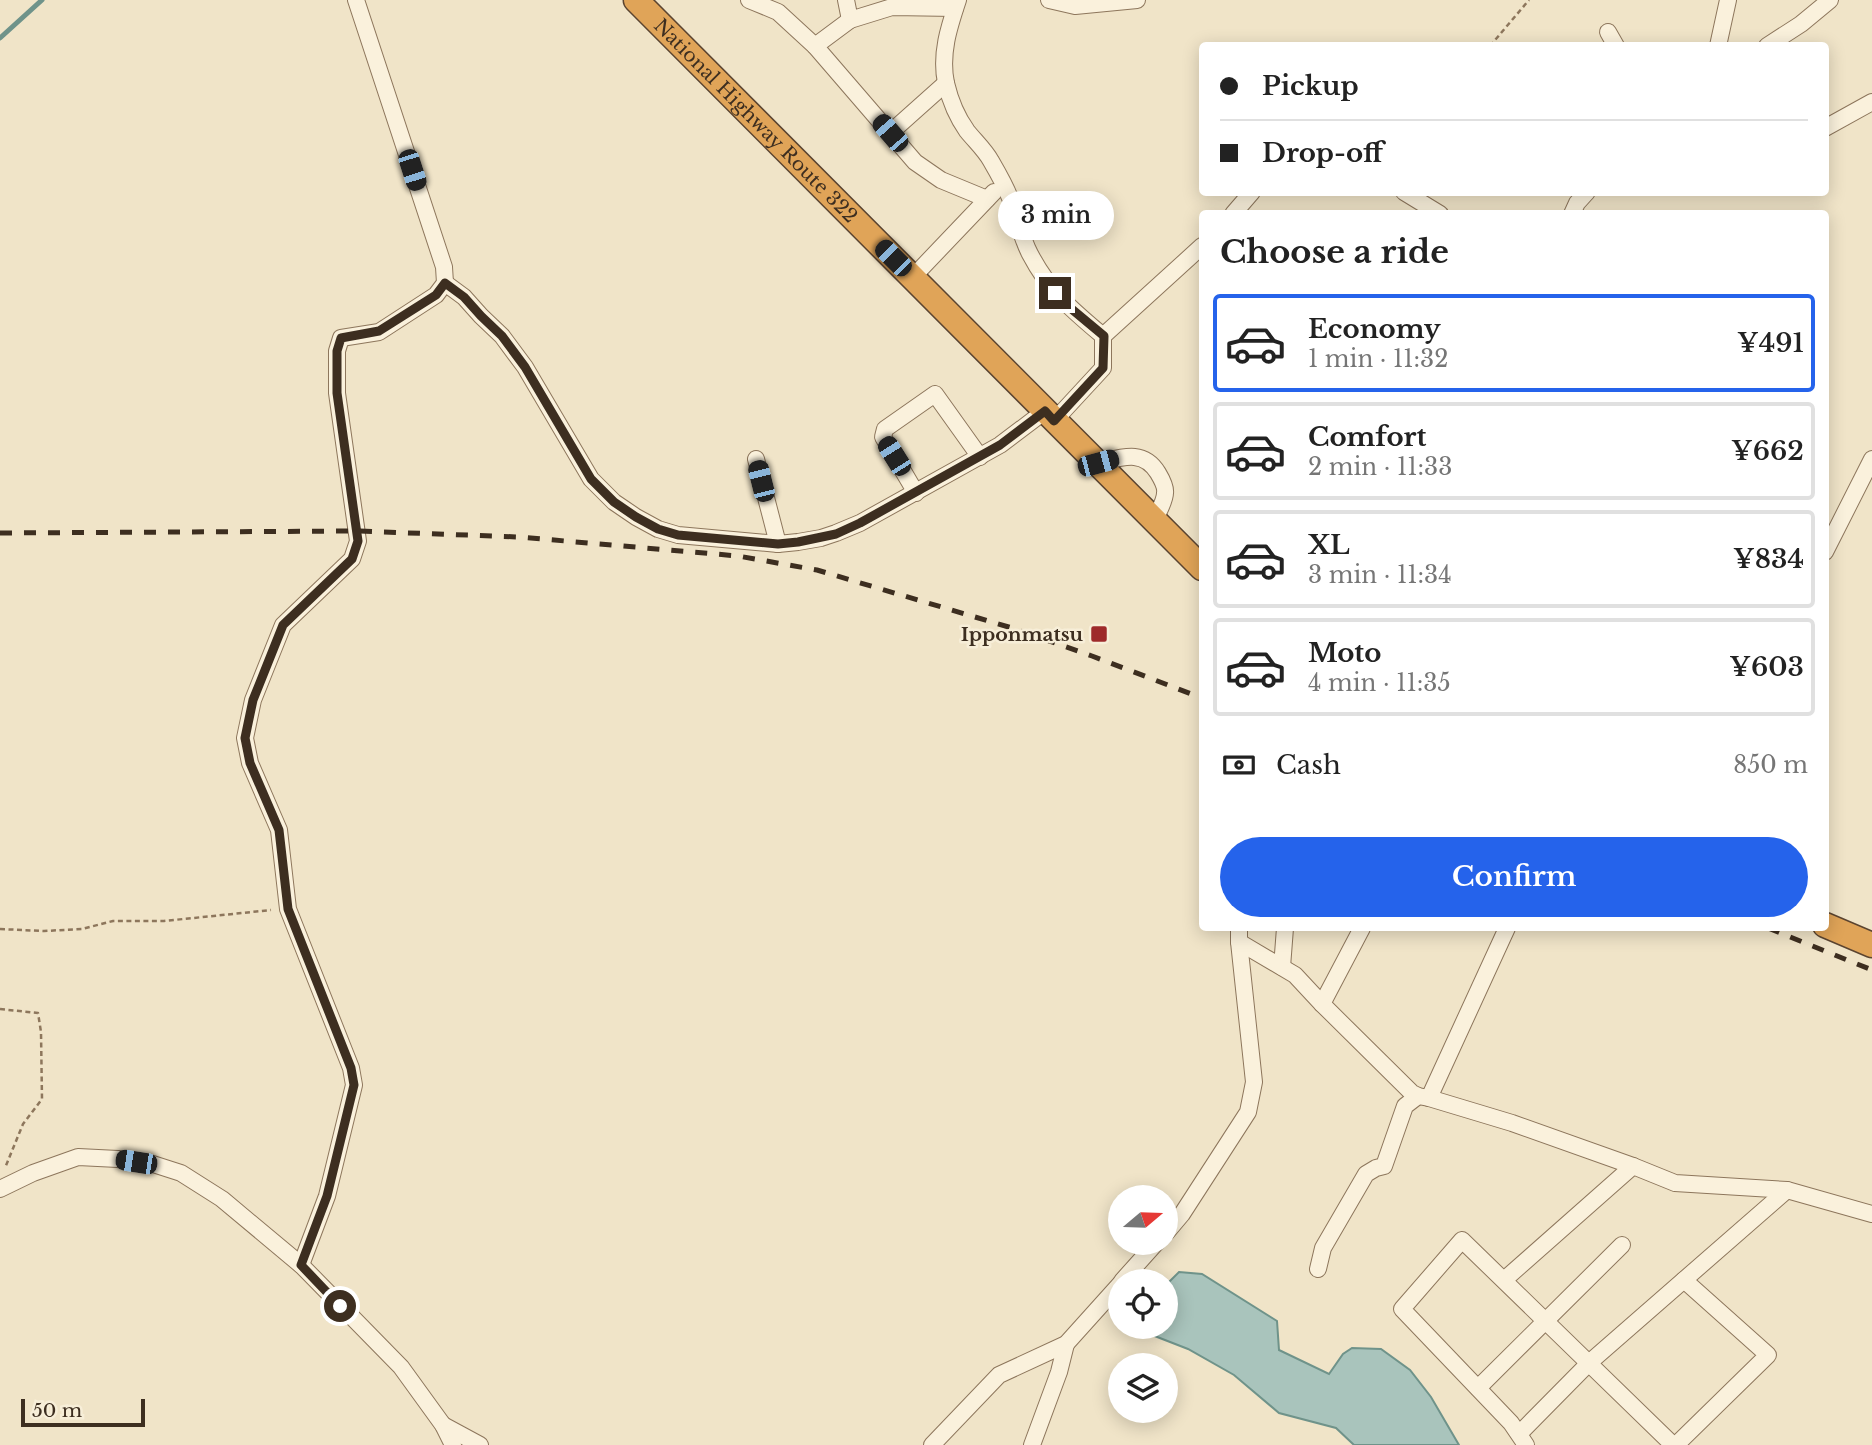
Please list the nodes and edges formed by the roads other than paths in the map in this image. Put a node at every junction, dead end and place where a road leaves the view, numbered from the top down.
1 (356, 0) edge
2 (636, 0) edge
3 (749, 0) edge
4 (846, 0) edge
5 (1049, 0) edge
6 (1137, 0) edge
7 (1728, 0) edge
8 (1830, 0) edge
9 (957, 4) edge
10 (850, 20) junction
11 (1719, 42) edge
12 (1773, 42) edge
13 (815, 46) junction
14 (946, 82) junction
15 (1872, 102) edge
16 (1829, 126) edge
17 (890, 133) junction
18 (1003, 183) junction
19 (1249, 196) edge
20 (1411, 196) edge
21 (987, 199) junction
22 (1236, 210) edge
23 (1433, 210) edge
24 (1199, 249) edge
25 (912, 278) junction
26 (445, 283) junction
27 (1104, 336) junction
28 (1050, 416) junction
29 (979, 457) junction
30 (756, 459) dead end
31 (1872, 459) edge
32 (1098, 463) junction
33 (916, 493) junction
34 (1155, 520) junction
35 (778, 544) junction
36 (1829, 544) edge
37 (1199, 565) edge
38 (1829, 927) edge
39 (1285, 931) edge
40 (1360, 931) edge
41 (1506, 931) edge
42 (1239, 935) edge
43 (1872, 944) edge
44 (1282, 967) junction
45 (1322, 1004) junction
46 (1423, 1097) junction
47 (1633, 1166) junction
48 (0, 1189) edge
49 (1787, 1190) junction
50 (1872, 1214) edge
51 (1178, 1219) edge
52 (1622, 1245) dead end
53 (1145, 1255) edge
54 (301, 1265) junction
55 (1133, 1269) edge
56 (1318, 1269) dead end
57 (1504, 1280) junction
58 (1684, 1280) junction
59 (1108, 1297) edge
60 (1546, 1320) junction
61 (1066, 1344) junction
62 (1590, 1362) junction
63 (1478, 1388) junction
64 (443, 1425) junction
65 (1523, 1439) edge
66 (453, 1445) edge
67 (480, 1445) edge
68 (932, 1445) edge
69 (1032, 1445) edge
70 (1675, 1445) edge

1 - 26 street
2 - 25 highway, National Highway Route 322
3 - 13 street
4 - 10 street
5 - 6 street
7 - 11 street
8 - 12 street
9 - 10 street
9 - 14 street
10 - 13 street
13 - 17 street
14 - 17 street
14 - 18 street
15 - 16 street
17 - 21 street
18 - 21 street
18 - 27 street
19 - 22 street
20 - 23 street
21 - 25 street
24 - 27 street
25 - 28 highway, National Highway Route 322
26 - 35 street
26 - 54 street
27 - 28 street
28 - 29 street
28 - 32 highway, National Highway Route 322
29 - 33 street
29 - 33 street
30 - 35 street
31 - 36 street
32 - 34 highway, National Highway Route 322
32 - 34 street
33 - 35 street
34 - 37 highway, National Highway Route 322
38 - 43 highway
39 - 44 street
40 - 45 street
41 - 46 street
42 - 44 street
42 - 51 street
44 - 45 street
45 - 46 street
46 - 47 street
46 - 56 street
47 - 49 street
47 - 57 street
48 - 54 street
49 - 50 street
49 - 58 street
52 - 60 street
53 - 55 street
54 - 64 street
57 - 60 street
57 - 63 street
58 - 62 street
58 - 70 street
59 - 61 street
60 - 62 street
60 - 63 street
61 - 68 street
61 - 69 street
62 - 65 street
62 - 70 street
63 - 65 street
64 - 66 street
64 - 67 street

